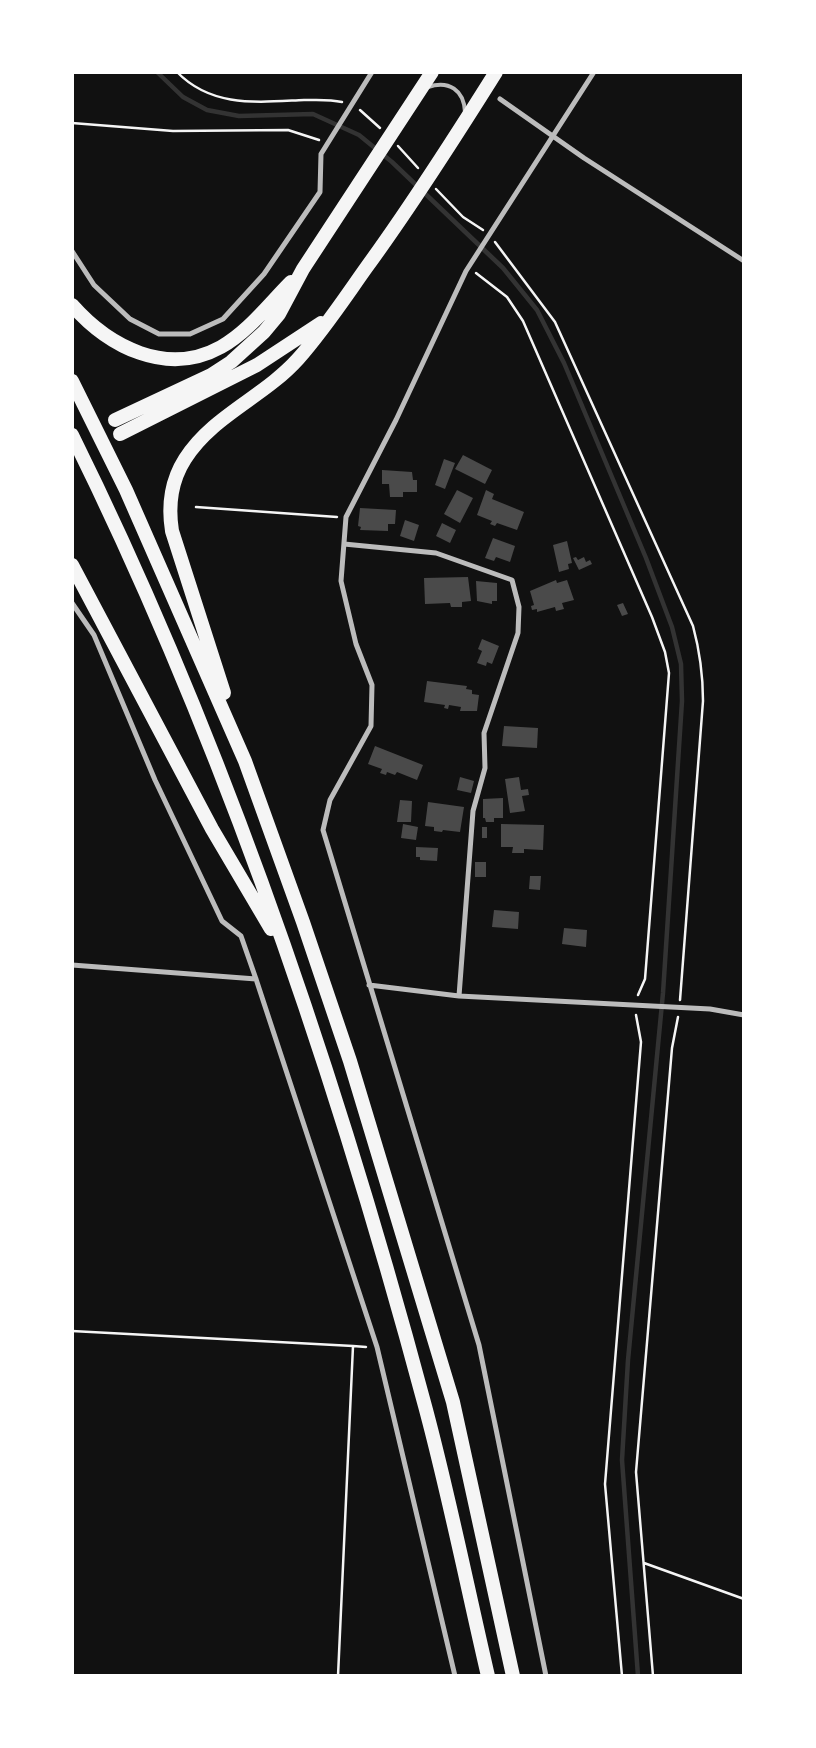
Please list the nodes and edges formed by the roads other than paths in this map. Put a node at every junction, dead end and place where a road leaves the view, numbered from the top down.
1 (372, 72) edge
2 (432, 72) edge
3 (496, 72) edge
4 (594, 72) edge
5 (419, 90) junction
6 (500, 99) dead end
7 (465, 120) junction
8 (552, 134) junction
9 (72, 251) edge
10 (744, 261) edge
11 (303, 269) junction
12 (72, 305) edge
13 (334, 314) junction
14 (72, 381) edge
15 (115, 420) dead end
16 (120, 434) dead end
17 (72, 435) edge
18 (344, 544) junction
19 (72, 565) edge
20 (72, 603) edge
21 (245, 761) junction
22 (289, 960) junction
23 (72, 965) edge
24 (256, 979) junction
25 (369, 985) junction
26 (459, 996) junction
27 (744, 1015) edge
28 (455, 1676) edge
29 (488, 1676) edge
30 (513, 1676) edge
31 (546, 1676) edge

1 - 9 street
2 - 5 highway
3 - 7 highway
4 - 8 street
5 - 7 lane
5 - 11 highway
6 - 8 street
7 - 13 highway
8 - 10 street
8 - 18 street
11 - 12 highway
11 - 15 highway
13 - 16 highway
13 - 21 highway
14 - 21 highway
17 - 22 highway
18 - 25 street
18 - 26 street
19 - 22 highway
20 - 24 street
21 - 30 highway
22 - 29 highway
23 - 24 street
24 - 28 street
25 - 26 street
25 - 31 street
26 - 27 street

